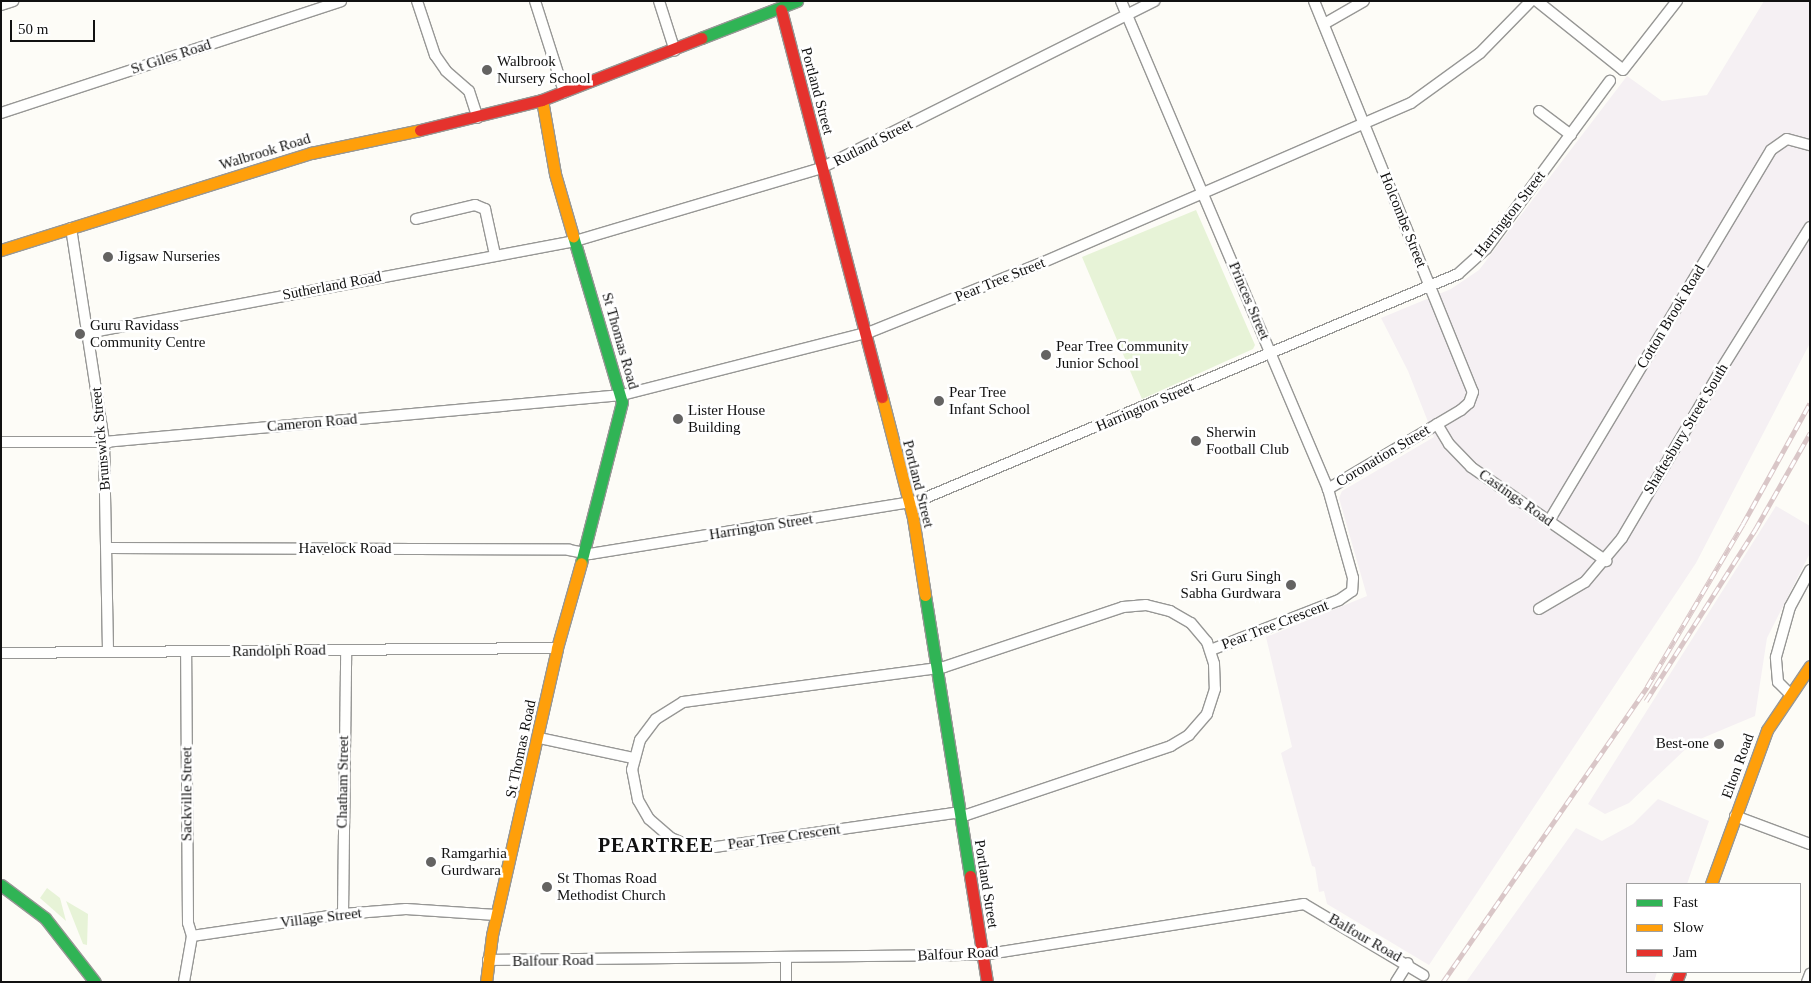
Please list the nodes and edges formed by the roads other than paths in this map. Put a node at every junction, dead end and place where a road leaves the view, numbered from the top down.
1 (13, 1) edge
2 (341, 1) edge
3 (417, 1) edge
4 (536, 1) edge
5 (659, 1) edge
6 (798, 1) edge
7 (1121, 1) edge
8 (1155, 1) edge
9 (1314, 1) edge
10 (1364, 1) edge
11 (1531, 1) edge
12 (1537, 1) edge
13 (1677, 1) edge
14 (1, 5) edge
15 (780, 5) edge
16 (1126, 16) junction
17 (1324, 24) junction
18 (675, 51) junction
19 (1610, 81) dead end
20 (564, 92) junction
21 (542, 100) junction
22 (1539, 111) dead end
23 (1, 113) edge
24 (478, 118) junction
25 (1365, 126) junction
26 (1571, 134) junction
27 (1810, 145) edge
28 (821, 168) junction
29 (1203, 192) junction
30 (416, 219) dead end
31 (1810, 227) edge
32 (71, 228) junction
33 (575, 242) junction
34 (1, 250) edge
35 (495, 255) junction
36 (1431, 288) junction
37 (88, 333) junction
38 (864, 334) junction
39 (1272, 353) junction
40 (622, 395) junction
41 (1437, 424) junction
42 (1, 442) edge
43 (104, 442) junction
44 (1328, 489) junction
45 (908, 503) junction
46 (1549, 521) junction
47 (108, 548) junction
48 (582, 552) junction
49 (1606, 561) junction
50 (1810, 570) edge
51 (1339, 600) joint
52 (1539, 609) dead end
53 (557, 648) junction
54 (346, 650) junction
55 (1211, 650) junction
56 (108, 652) junction
57 (186, 652) junction
58 (1, 654) edge
59 (1810, 666) edge
60 (937, 668) junction
61 (1790, 694) junction
62 (539, 738) junction
63 (634, 758) junction
64 (960, 814) junction
65 (1735, 816) junction
66 (1810, 844) edge
67 (1711, 883) edge
68 (1, 885) edge
69 (343, 914) junction
70 (496, 915) junction
71 (192, 936) junction
72 (982, 955) junction
73 (786, 958) junction
74 (488, 960) junction
75 (1408, 963) junction
76 (1810, 974) edge
77 (1424, 975) dead end
78 (95, 982) edge
79 (184, 982) edge
80 (486, 982) edge
81 (786, 982) edge
82 (986, 982) edge
83 (1396, 982) edge
84 (1807, 982) edge

1 - 14 street
2 - 23 street, St Giles Road
3 - 24 street
4 - 20 street
5 - 18 street
6 - 15 main road
7 - 16 street, Princes Street
8 - 16 street, Rutland Street
9 - 17 street, Holcombe Street
10 - 17 street
11 - 25 street, Pear Tree Street
12 - 13 street
15 - 18 main road
15 - 28 main road, Portland Street
16 - 28 street, Rutland Street
16 - 29 street, Princes Street
17 - 25 street, Holcombe Street
18 - 20 main road
19 - 26 street, Harrington Street
20 - 21 main road
21 - 24 main road, Walbrook Road
21 - 33 main road, St Thomas Road
22 - 26 street
24 - 32 main road, Walbrook Road
25 - 29 street, Pear Tree Street
25 - 36 street, Holcombe Street
26 - 36 street, Harrington Street
27 - 46 street, Cotton Brook Road
28 - 33 street, Rutland Street
28 - 38 main road, Portland Street
29 - 38 street, Pear Tree Street
29 - 39 street, Princes Street
30 - 35 street
31 - 49 street, Shaftesbury Street South
32 - 34 main road, Walbrook Road
32 - 37 street, Brunswick Street
33 - 35 street, Sutherland Road
33 - 40 main road, St Thomas Road
35 - 37 street, Sutherland Road
36 - 39 street, Harrington Street
36 - 41 street, Holcombe Street
37 - 43 street, Brunswick Street
38 - 40 street, Pear Tree Street
38 - 45 main road, Portland Street
39 - 44 street, Princes Street
39 - 45 street, Harrington Street
40 - 43 street, Cameron Road
40 - 48 main road, St Thomas Road
41 - 44 street, Coronation Street
41 - 46 street, Castings Road
42 - 43 street, Cameron Road
43 - 47 street, Brunswick Street
44 - 51 street, Princes Street
45 - 48 street, Harrington Street
45 - 60 main road, Portland Street
46 - 49 street, Castings Road
47 - 48 street, Havelock Road
47 - 56 street, Brunswick Street
48 - 53 main road, St Thomas Road
49 - 52 street, Shaftesbury Street South
50 - 61 street
51 - 55 street, Pear Tree Crescent
53 - 54 street, Randolph Road
53 - 62 main road, St Thomas Road
54 - 57 street, Randolph Road
54 - 69 street, Chatham Street
55 - 60 street, Pear Tree Crescent
55 - 64 street, Pear Tree Crescent
56 - 57 street, Randolph Road
56 - 58 street, Randolph Road
57 - 71 street, Sackville Street
59 - 61 main road, Elton Road
60 - 63 street, Pear Tree Crescent
60 - 64 main road, Portland Street
61 - 65 main road, Elton Road
62 - 63 street
62 - 70 main road, St Thomas Road
63 - 64 street, Pear Tree Crescent
64 - 72 main road, Portland Street
65 - 66 street
65 - 67 main road, Elton Road
68 - 78 main road
69 - 70 street, Village Street
69 - 71 street, Village Street
70 - 74 main road, St Thomas Road
71 - 79 street
72 - 73 street, Balfour Road
72 - 75 street, Balfour Road
72 - 82 main road, Portland Street
73 - 74 street, Balfour Road
73 - 81 street
74 - 80 main road, St Thomas Road
75 - 77 street, Balfour Road
75 - 83 street, Balfour Road
76 - 84 street

